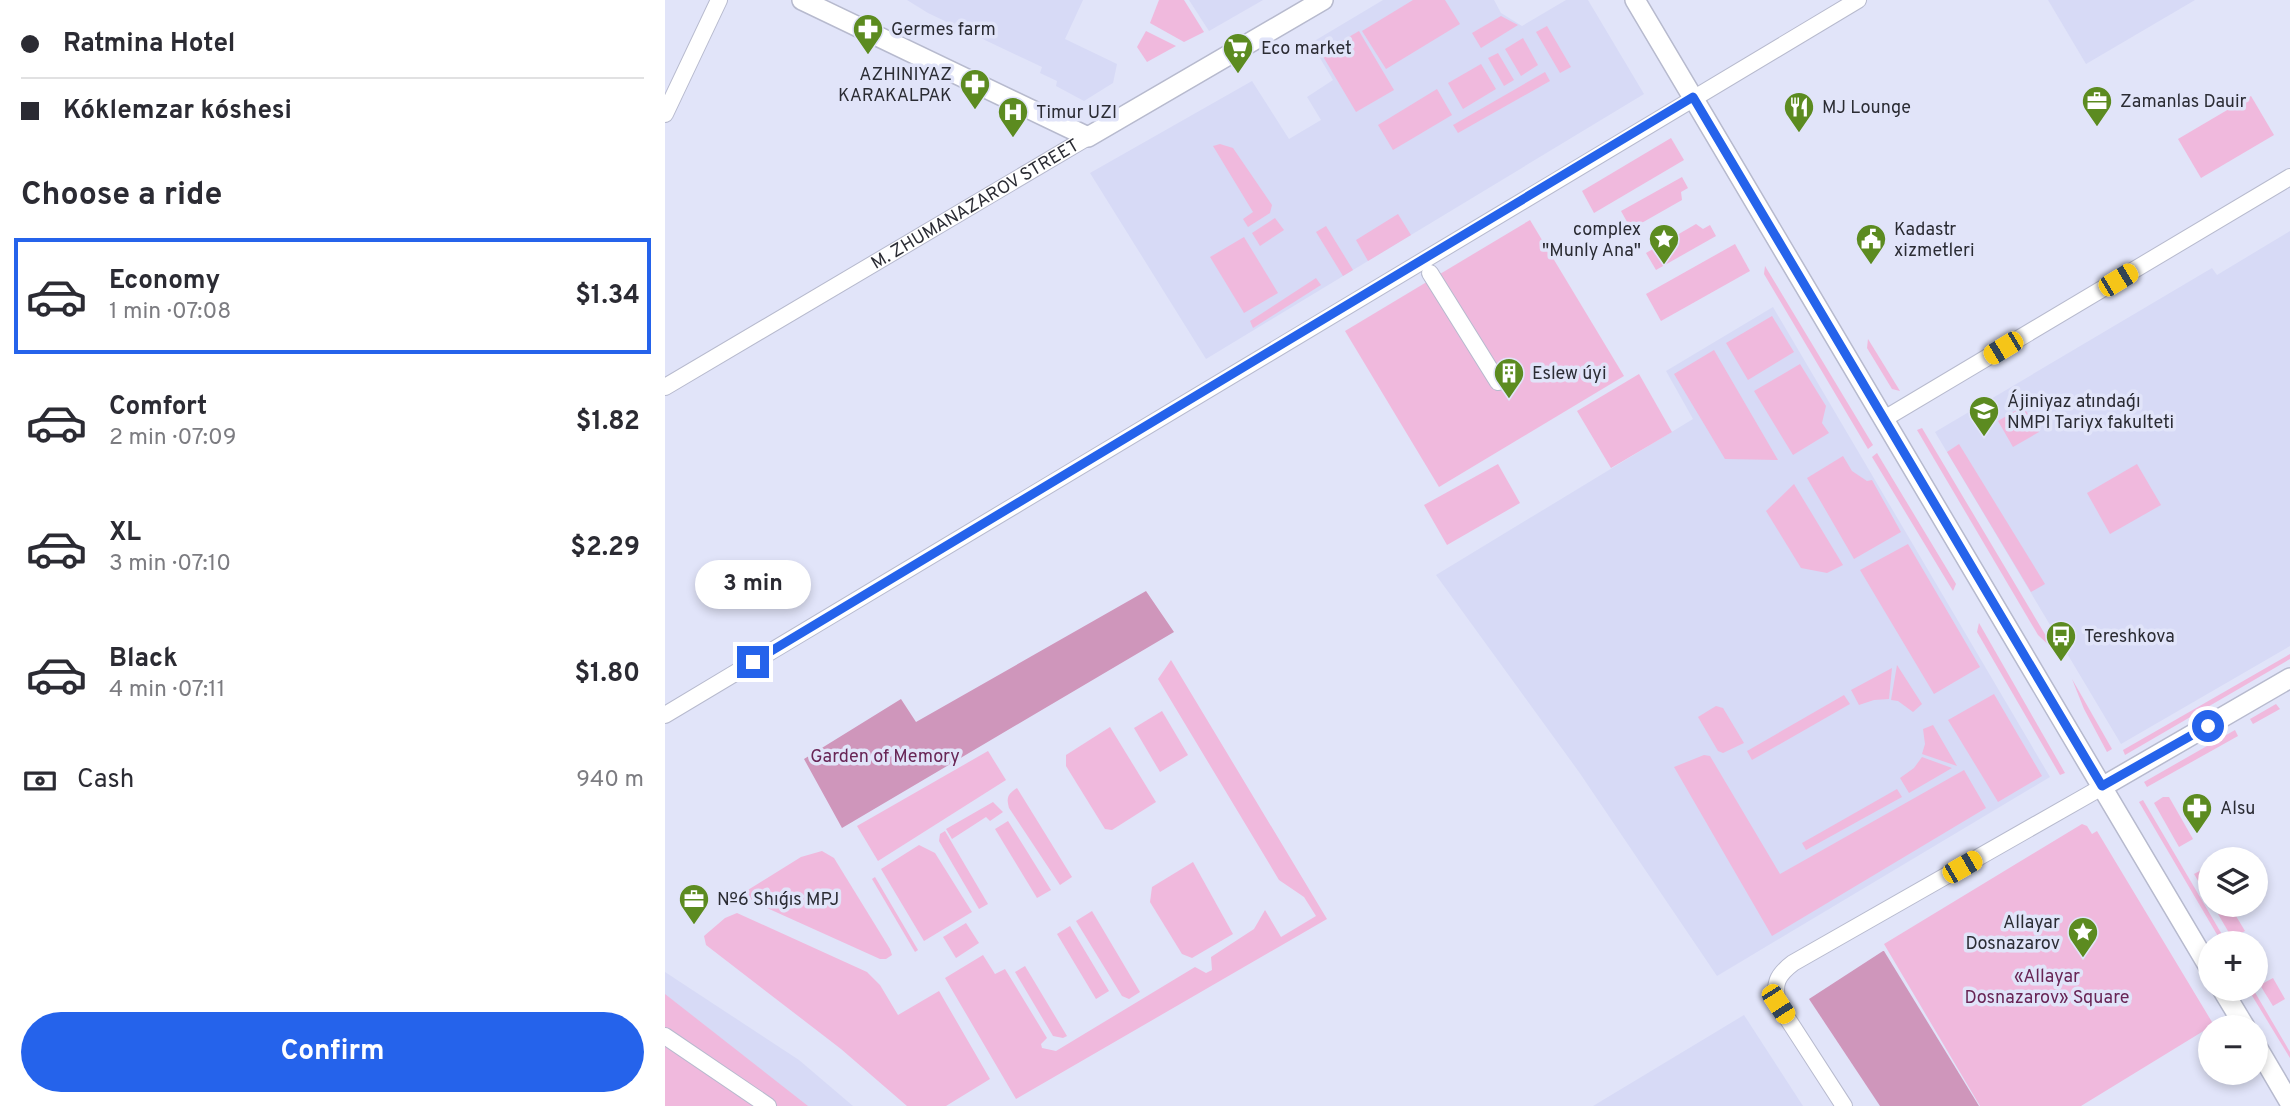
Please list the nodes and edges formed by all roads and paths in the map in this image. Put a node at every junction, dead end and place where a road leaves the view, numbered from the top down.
1 (719, 0) edge
2 (801, 0) edge
3 (1323, 0) edge
4 (1635, 0) edge
5 (1858, 0) edge
6 (1693, 97) junction
7 (665, 114) edge
8 (1088, 137) junction
9 (2290, 177) edge
10 (1430, 273) dead end
11 (1498, 382) dead end
12 (665, 387) edge
13 (1884, 419) junction
14 (2290, 678) edge
15 (665, 715) edge
16 (2102, 786) junction
17 (2198, 949) edge
18 (665, 1036) edge
19 (2268, 1065) edge
20 (2290, 1103) edge
21 (768, 1106) edge
22 (1844, 1106) edge

1 - 7 street
2 - 8 main road
3 - 8 main road, M. ZHUMANAZAROV STREET
4 - 6 main road
5 - 6 street
6 - 13 main road
6 - 15 street
8 - 12 street, M. ZHUMANAZAROV STREET
9 - 13 street
10 - 11 street
13 - 16 main road
14 - 16 main road
16 - 17 main road
16 - 22 street
18 - 21 street
19 - 20 main road

